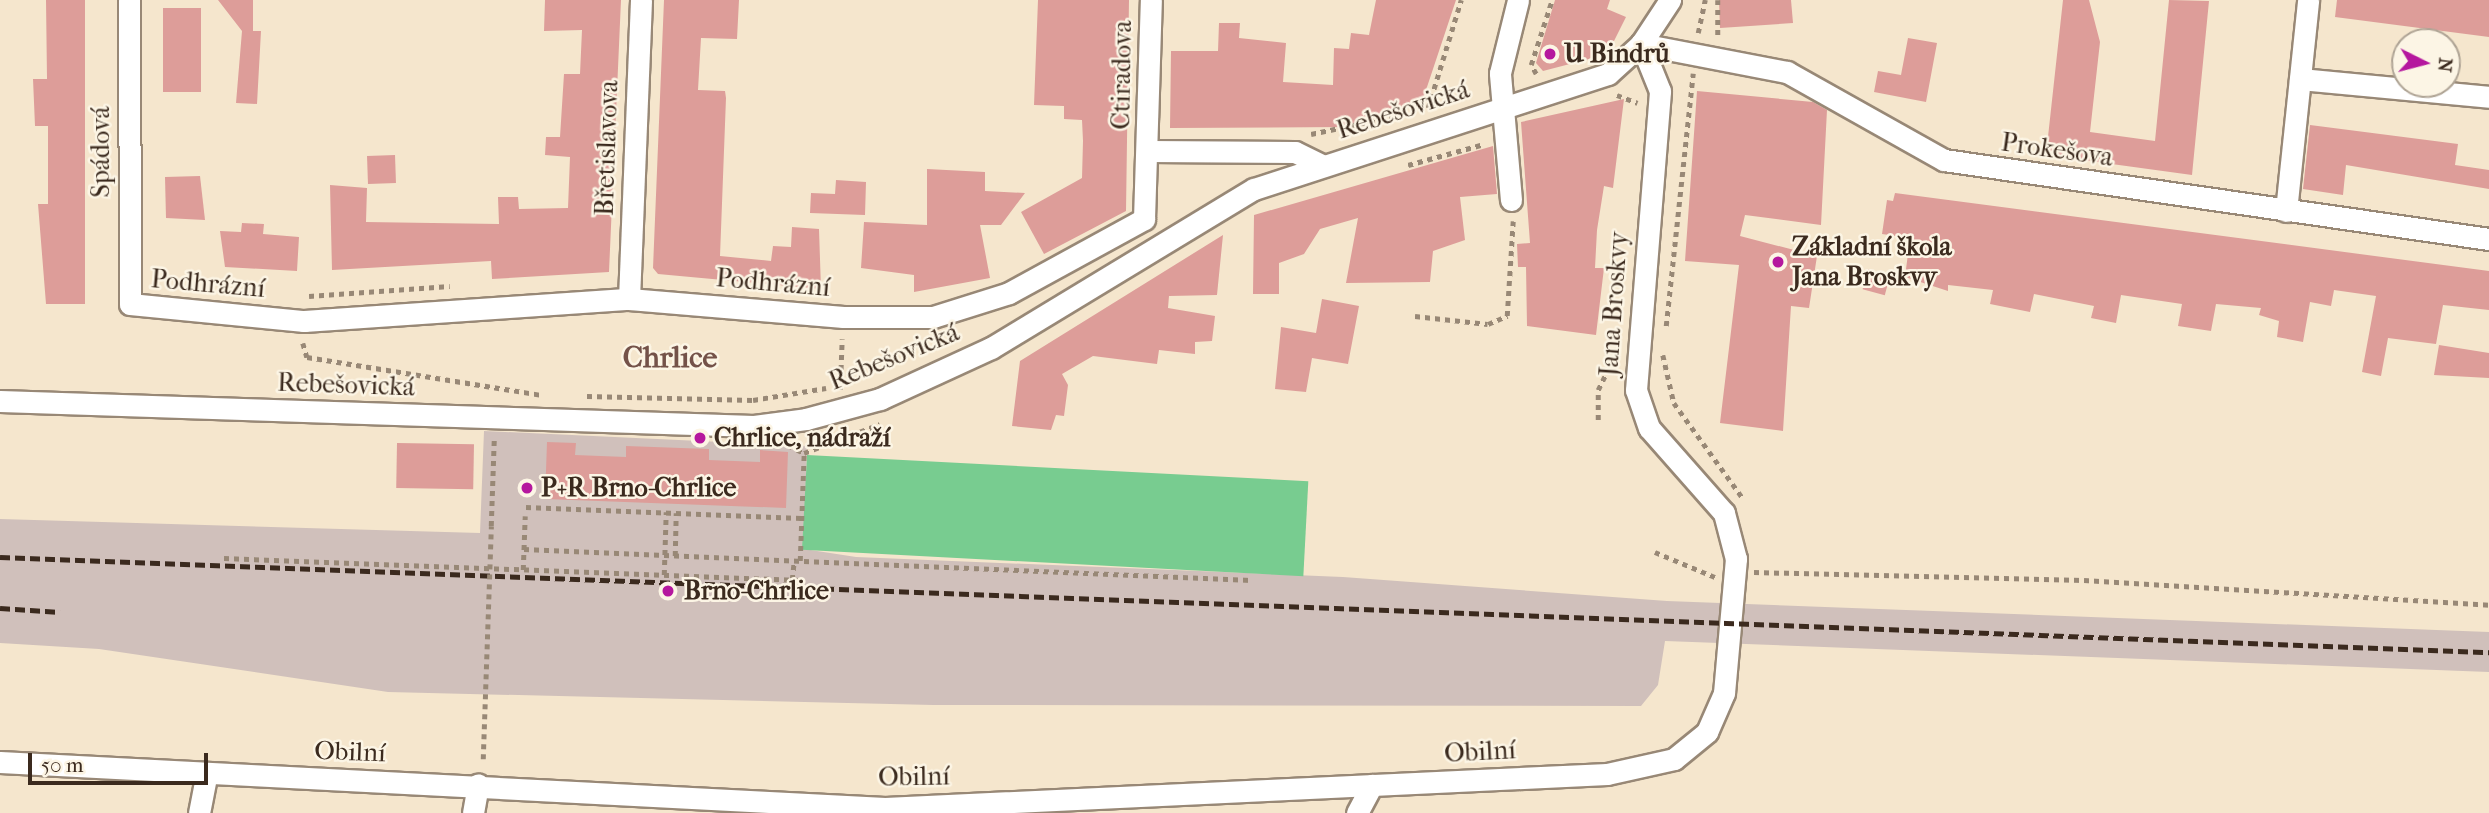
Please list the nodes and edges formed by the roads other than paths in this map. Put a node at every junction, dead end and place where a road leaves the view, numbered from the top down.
1 (129, 0) edge
2 (641, 0) edge
3 (1151, 0) edge
4 (1518, 0) edge
5 (1670, 0) edge
6 (2308, 0) edge
7 (1641, 44) junction
8 (2300, 79) junction
9 (1503, 96) junction
10 (2489, 97) edge
11 (1149, 151) junction
12 (1322, 165) junction
13 (1511, 200) road end
14 (2286, 211) junction
15 (2489, 239) edge
16 (629, 299) junction
17 (130, 304) joint
18 (0, 401) edge
19 (1731, 624) joint
20 (0, 762) edge
21 (206, 776) junction
22 (478, 784) junction
23 (1373, 785) junction
24 (885, 810) edge
25 (199, 813) edge
26 (473, 813) edge
27 (1357, 813) edge

1 - 17 street, Spádová
2 - 16 street, Břetislavova
3 - 11 street, Ctiradova
4 - 9 street
5 - 7 street, Rebešovická
6 - 8 street
7 - 9 street, Rebešovická
7 - 14 street, Prokešova
7 - 19 street, Jana Broskvy
8 - 10 street
8 - 14 street
9 - 12 street, Rebešovická
9 - 13 street
11 - 12 street
11 - 16 street, Podhrázní
12 - 18 street, Rebešovická
14 - 15 street, Prokešova
16 - 17 street, Podhrázní
19 - 23 street, Obilní
20 - 21 street, Obilní
21 - 22 street, Obilní
21 - 25 street
22 - 24 street, Obilní
22 - 26 street
23 - 24 street, Obilní
23 - 27 street

